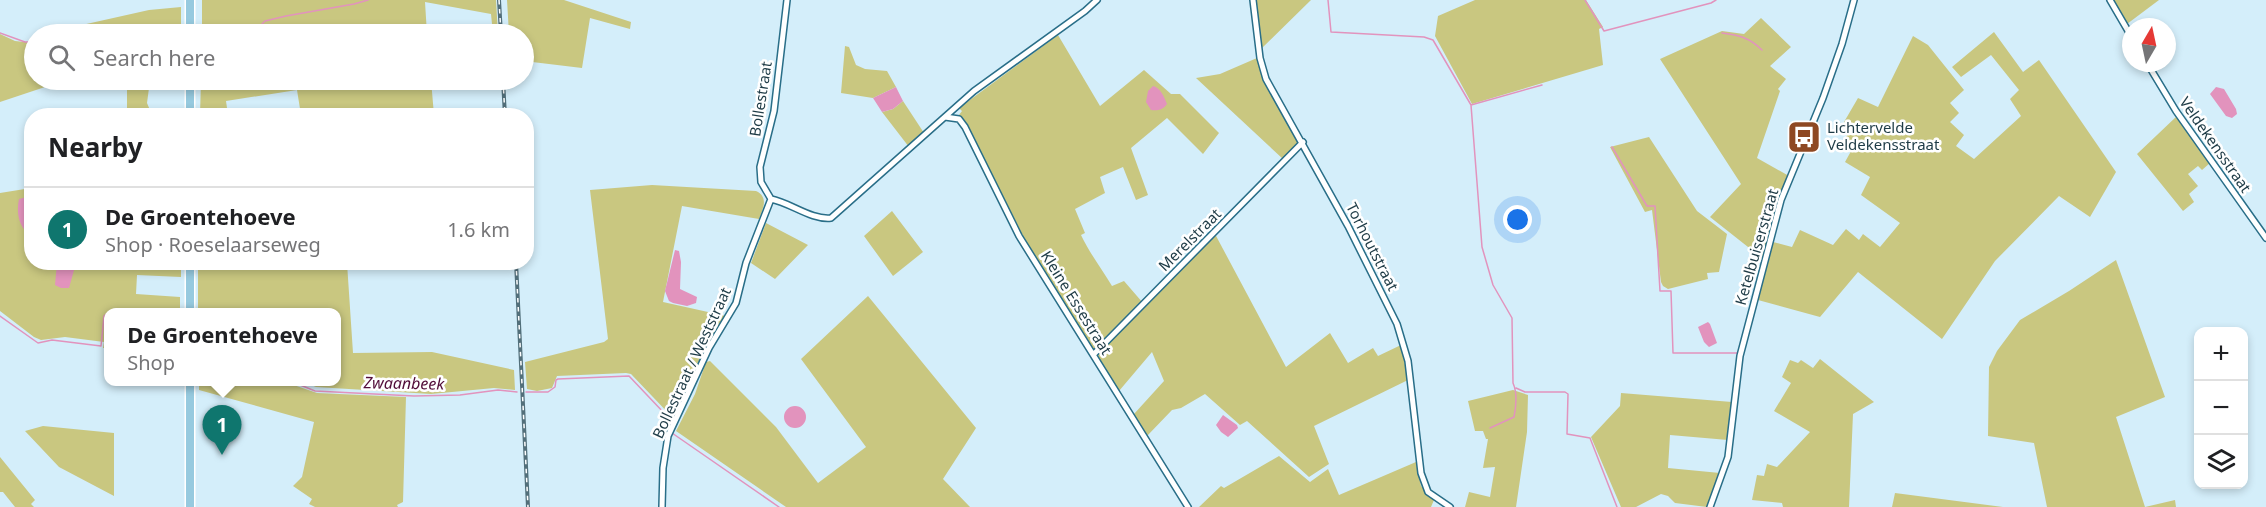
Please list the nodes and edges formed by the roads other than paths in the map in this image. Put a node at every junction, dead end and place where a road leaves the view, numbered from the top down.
1 (190, 0) edge
2 (787, 0) edge
3 (1097, 0) edge
4 (1253, 0) edge
5 (1854, 0) edge
6 (2110, 0) edge
7 (2122, 21) edge
8 (190, 24) edge
9 (2152, 72) edge
10 (190, 90) edge
11 (190, 108) edge
12 (945, 117) junction
13 (1303, 142) junction
14 (771, 199) junction
15 (2266, 238) edge
16 (190, 270) edge
17 (190, 308) edge
18 (1094, 354) junction
19 (190, 386) edge
20 (190, 507) edge
21 (662, 507) edge
22 (1188, 507) edge
23 (1450, 507) edge
24 (1710, 507) edge

1 - 8 main road
2 - 14 street, Bollestraat
3 - 12 street
4 - 13 street, Torhoutstraat
5 - 24 street, Ketelbuiserstraat
6 - 7 street
9 - 15 street, Veldekensstraat
10 - 11 main road
12 - 14 street
12 - 18 street, Kleine Essestraat
13 - 18 street, Merelstraat
13 - 23 street, Torhoutstraat
14 - 21 street, Bollestraat / Weststraat
16 - 17 main road
18 - 22 street, Kleine Essestraat
19 - 20 main road

